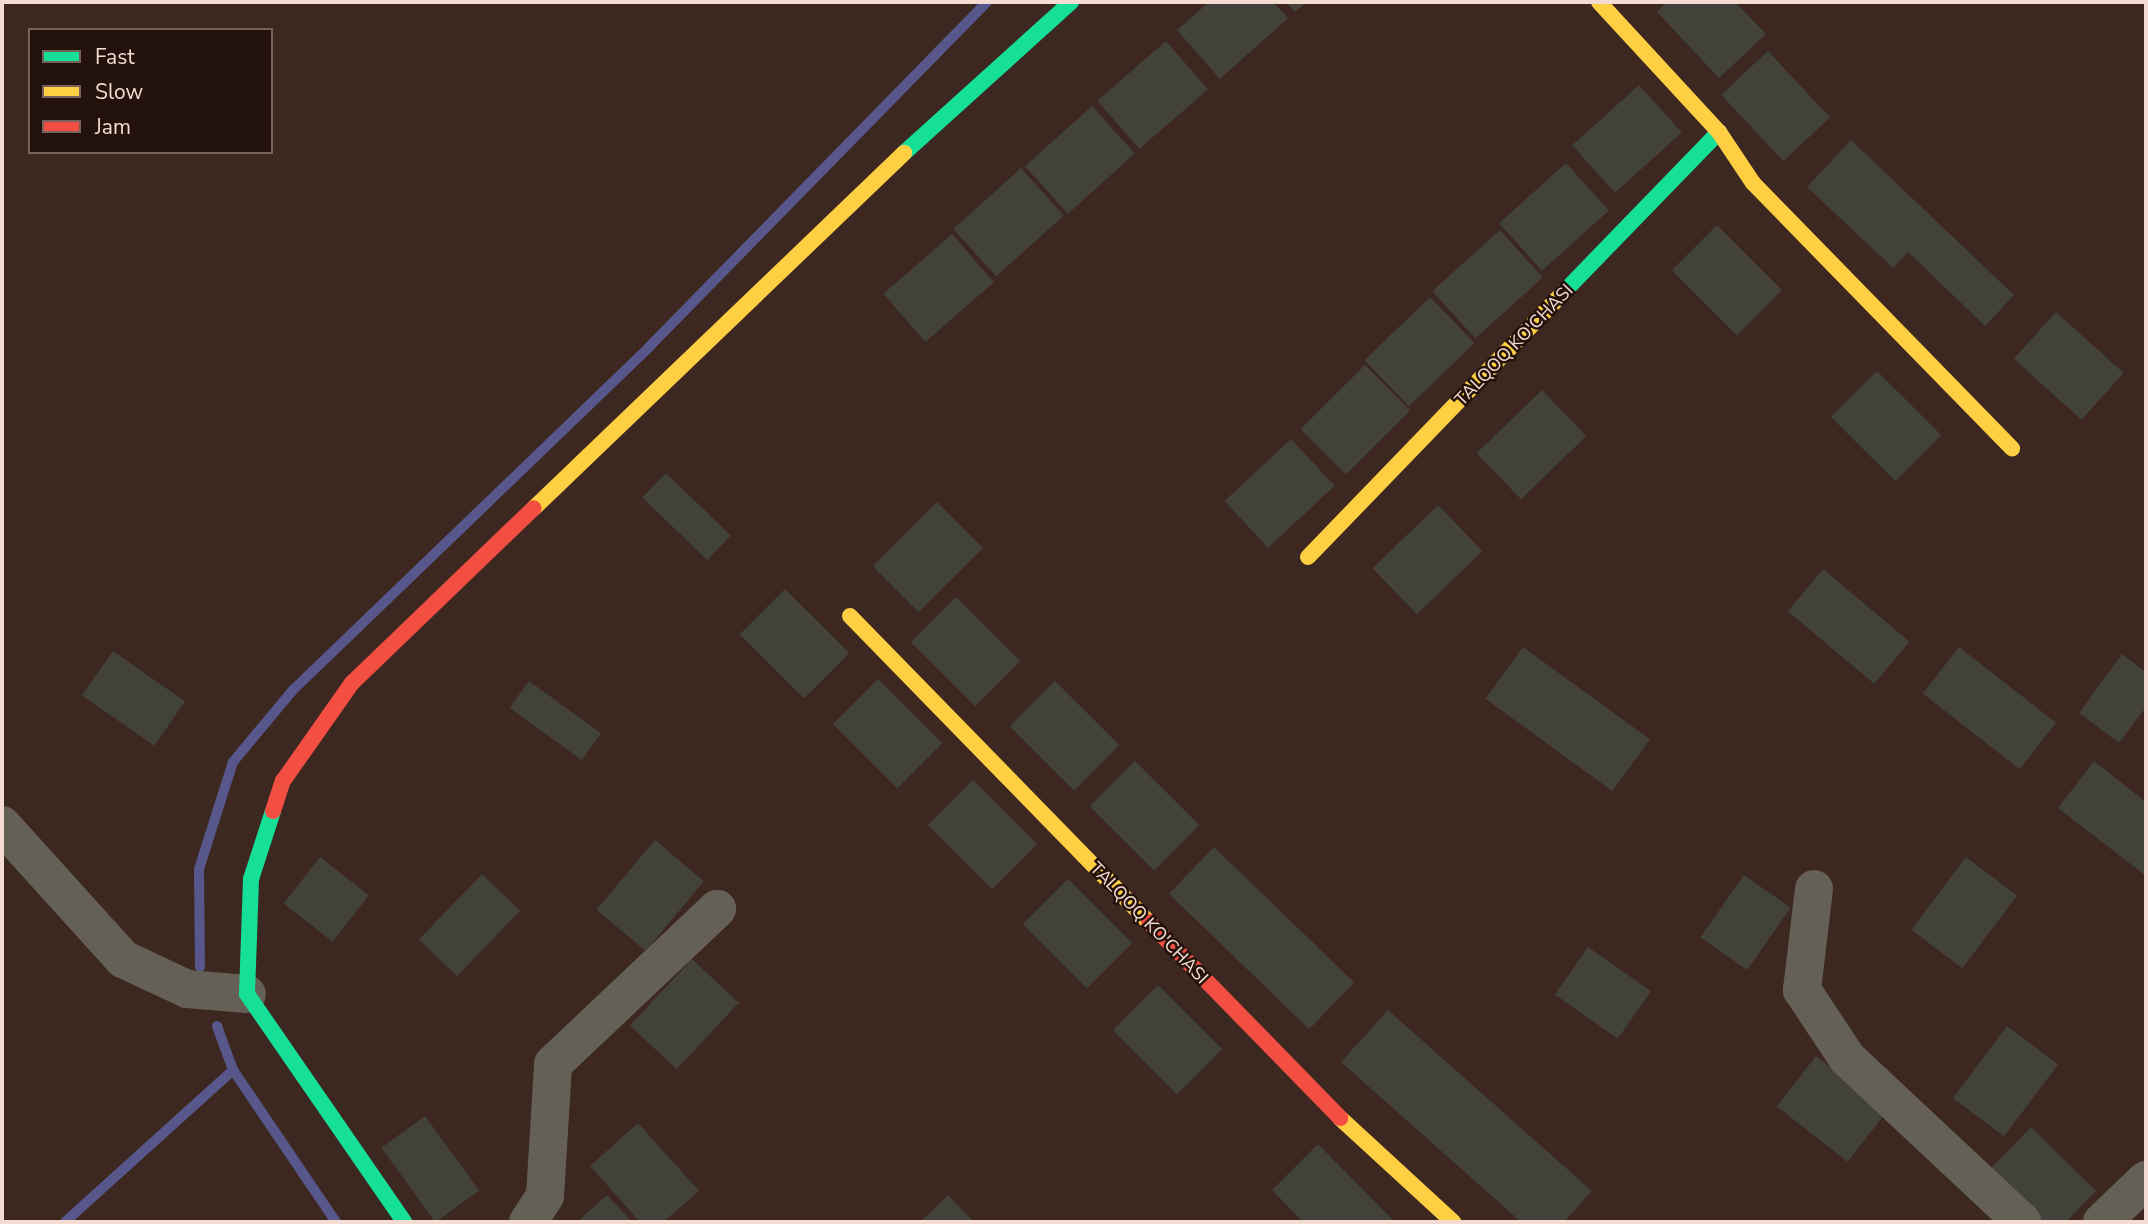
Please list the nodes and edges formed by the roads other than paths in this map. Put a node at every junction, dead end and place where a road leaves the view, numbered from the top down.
1 (1071, 2) edge
2 (1600, 2) edge
3 (1719, 132) junction
4 (2012, 448) dead end
5 (1308, 557) dead end
6 (850, 616) dead end
7 (2, 825) edge
8 (1814, 889) dead end
9 (716, 909) dead end
10 (247, 993) junction
11 (2146, 1180) edge
12 (404, 1222) edge
13 (528, 1222) edge
14 (1454, 1222) edge
15 (2022, 1222) edge
16 (2102, 1222) edge

1 - 10 street
2 - 3 street
3 - 4 street
3 - 5 street, TALQOQ KO'CHASI
6 - 14 street, TALQOQ KO'CHASI
7 - 10 street
8 - 15 street
9 - 13 street
10 - 12 street
11 - 16 street

